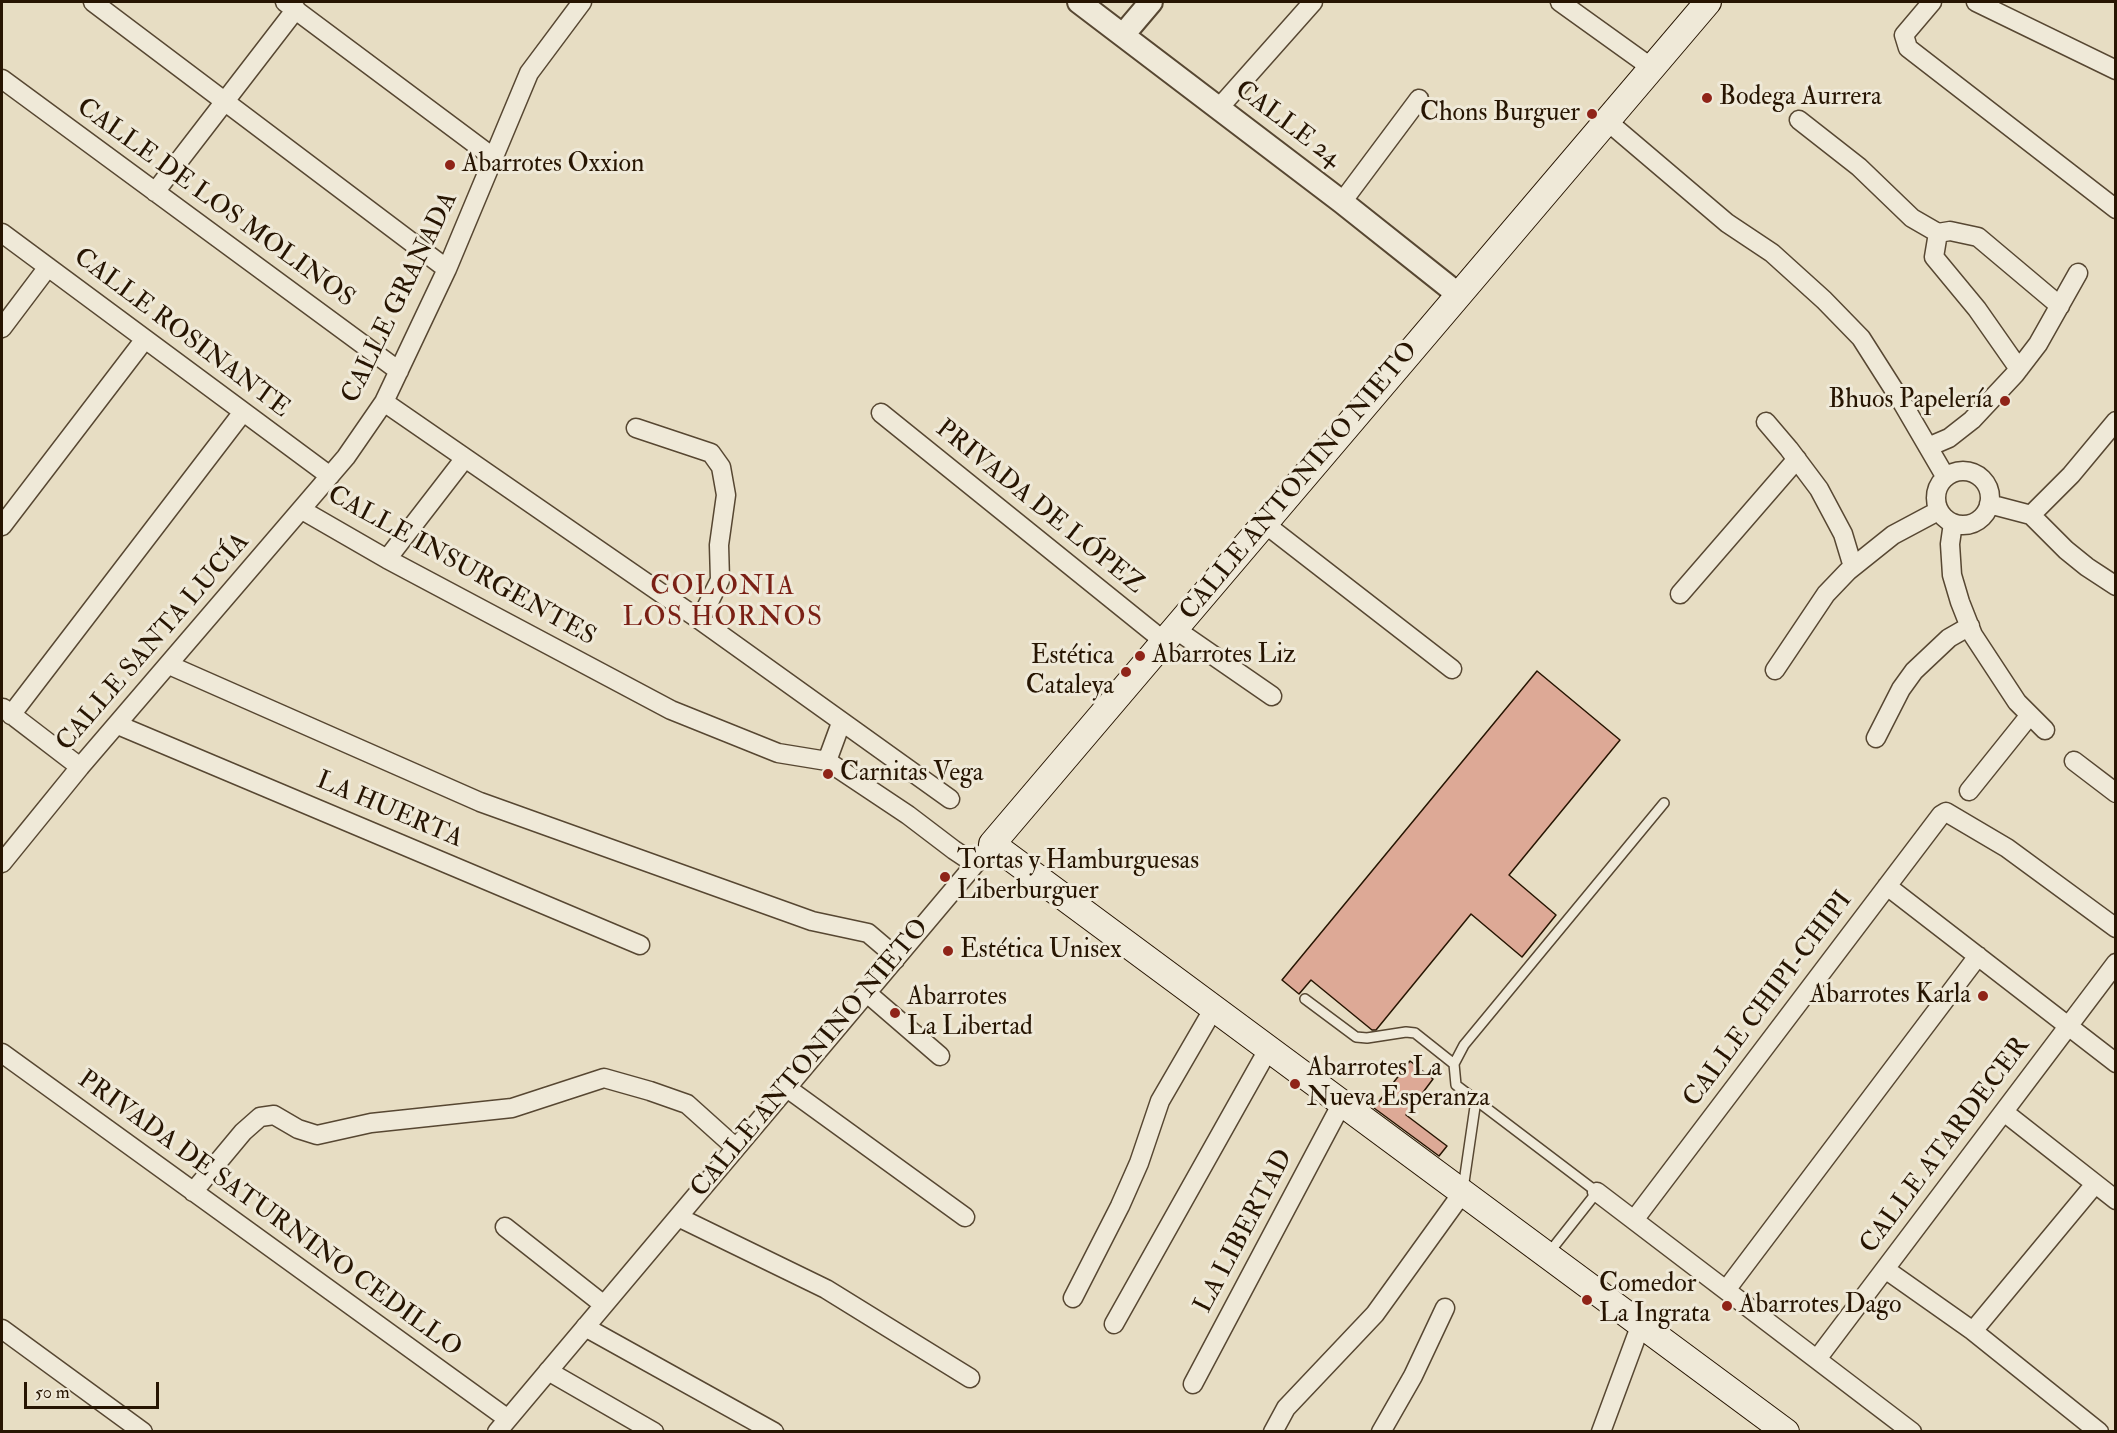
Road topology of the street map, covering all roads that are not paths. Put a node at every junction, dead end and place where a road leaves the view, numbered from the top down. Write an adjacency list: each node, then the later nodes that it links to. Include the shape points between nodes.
1 (93, 2): 16 (street)
2 (582, 2): 20 (street, CALLE GRANADA, via 529,73)
3 (1151, 2): 11 (street)
4 (1313, 2): 17 (street)
5 (1560, 2): 12 (street)
6 (1708, 2): 12 (main road, CALLE ANTONINO NIETO)
7 (1932, 2): 23 (street, via 1904,34 1908,48)
8 (1976, 2): 13 (street)
9 (290, 5): 16 (street); 20 (street)
10 (1091, 5): 11 (street, CALLE 24)
11 (1123, 35): 17 (street, CALLE 24)
12 (1652, 68): 19 (main road, CALLE ANTONINO NIETO)
13 (2115, 70)
14 (2, 79): 21 (street, CALLE DE LOS MOLINOS)
15 (1419, 99): 22 (street)
16 (225, 101): 21 (street); 27 (street)
17 (1218, 109): 22 (street, CALLE 24)
18 (1799, 120): 25 (street, via 1859,167 1912,218)
19 (1607, 121): 29 (main road, CALLE ANTONINO NIETO); 41 (street, via 1727,223 1772,253 1824,300 1861,338)
20 (494, 158): 27 (street, CALLE GRANADA)
21 (155, 192): 34 (street, CALLE DE LOS MOLINOS)
22 (1342, 202): 29 (street, CALLE 24)
23 (2115, 209)
24 (2, 233): 26 (street, CALLE ROSINANTE)
25 (1938, 233): 30 (street, via 1950,231 1978,237); 33 (street, via 1934,258)
26 (48, 267): 31 (street); 32 (street, CALLE ROSINANTE)
27 (447, 269): 34 (street, CALLE GRANADA)
28 (2078, 273): 30 (street)
29 (1459, 295): 52 (main road, CALLE ANTONINO NIETO)
30 (2060, 306): 33 (street)
31 (2, 328)
32 (145, 339): 36 (street, CALLE ROSINANTE); 53 (street)
33 (2019, 369): 41 (street, via 1972,420 1949,438)
34 (399, 371): 35 (street, CALLE GRANADA)
35 (384, 402): 42 (street, CALLE GRANADA); 43 (street)
36 (243, 412): 45 (street, CALLE ROSINANTE); 65 (street)
37 (881, 413): 60 (street, PRIVADA DE LÓPEZ)
38 (2115, 421): 50 (street)
39 (1766, 422): 44 (street)
40 (636, 428): 58 (street, via 711,453 721,467 726,495 719,545 720,580)
41 (1928, 447): 46 (street)
42 (346, 457): 45 (street, CALLE SANTA LUCÍA)
43 (465, 458): 54 (street); 58 (street)
44 (1797, 459): 55 (street, via 1838,524); 57 (street)
45 (330, 476): 48 (street, CALLE SANTA LUCÍA)
46 (1945, 476): 47 (street, via 1963,470 1981,477 1990,494); 49 (street, via 1935,493)
47 (1989, 504): 50 (street); 51 (street, via 1979,520 1962,525)
48 (302, 510): 54 (street, CALLE INSURGENTES); 61 (street, CALLE SANTA LUCÍA)
49 (1938, 511): 51 (street); 55 (street, via 1893,536)
50 (2031, 515): 56 (street, via 2066,550)
51 (1953, 523): 59 (street, via 1952,575)
52 (1265, 524): 60 (main road, CALLE ANTONINO NIETO); 62 (street)
53 (2, 526)
54 (387, 559): 71 (street, CALLE INSURGENTES, via 671,710 778,753)
55 (1854, 567): 63 (street, via 1826,594)
56 (2115, 585)
57 (1680, 594)
58 (700, 620): 67 (street)
59 (1970, 626): 66 (street, via 1993,667); 70 (street, via 1949,638 1914,671 1895,698)
60 (1170, 635): 64 (street, PRIVADA DE LÓPEZ); 78 (main road, CALLE ANTONINO NIETO)
61 (169, 665): 68 (street, CALLE SANTA LUCÍA); 85 (street, via 480,802 812,921 868,933)
62 (1452, 669)
63 (1775, 670)
64 (1272, 696)
65 (6, 711): 73 (street)
66 (2030, 715): 69 (street); 74 (street)
67 (841, 723): 71 (street); 76 (street)
68 (118, 725): 73 (street, CALLE SANTA LUCÍA); 83 (street, LA HUERTA)
69 (2045, 730)
70 (1876, 738)
71 (827, 761): 80 (street, CALLE INSURGENTES)
72 (2074, 761): 75 (street)
73 (80, 767): 79 (street, CALLE SANTA LUCÍA)
74 (1969, 790)
75 (2115, 793)
76 (950, 799)
77 (1664, 803): 95 (lane, via 1464,1045)
78 (992, 844): 80 (street, CALLE ANTONINO NIETO); 89 (main road)
79 (2, 862)
80 (975, 864): 85 (street, CALLE ANTONINO NIETO)
81 (1887, 886): 82 (street, CALLE CHIPI-CHIPI, via 1946,812 2007,848); 84 (street); 109 (street, CALLE CHIPI-CHIPI)
82 (2115, 928)
83 (640, 945)
84 (1978, 956): 90 (street); 113 (street)
85 (895, 960): 87 (street, CALLE ANTONINO NIETO)
86 (2115, 963): 90 (street, CALLE ATARDECER)
87 (867, 993): 93 (street); 96 (street, CALLE ANTONINO NIETO)
88 (1305, 999): 95 (lane, via 1356,1037 1415,1033)
89 (1214, 1008): 91 (main road); 114 (street, via 1160,1101 1139,1163)
90 (2068, 1026): 94 (street); 99 (street, CALLE ATARDECER)
91 (1269, 1048): 98 (main road); 117 (street)
92 (2, 1053): 104 (street, PRIVADA DE SATURNINO CEDILLO)
93 (940, 1056)
94 (2115, 1063)
95 (1454, 1064): 97 (lane, via 1456,1085)
96 (790, 1085): 100 (street); 101 (street, CALLE ANTONINO NIETO); 108 (street)
97 (1476, 1100): 103 (lane); 105 (lane)
98 (1342, 1103): 105 (main road); 125 (street, LA LIBERTAD)
99 (2004, 1112): 102 (street); 112 (street, CALLE ATARDECER)
100 (875, 1141)
101 (736, 1148): 104 (street, via 687,1104 604,1077 512,1108 371,1123 317,1135 274,1115 260,1117); 107 (street, CALLE ANTONINO NIETO)
102 (2095, 1185): 106 (street); 121 (street)
103 (1593, 1190): 109 (street); 111 (lane)
104 (193, 1192): 126 (street, PRIVADA DE SATURNINO CEDILLO)
105 (1463, 1192): 111 (main road); 131 (street, via 1375,1314 1286,1408)
106 (2115, 1200)
107 (678, 1216): 115 (street, CALLE ANTONINO NIETO); 124 (street, via 826,1289)
108 (966, 1217)
109 (1634, 1220): 113 (street)
110 (506, 1227): 115 (street)
111 (1548, 1255): 118 (main road)
112 (1885, 1269): 121 (street); 122 (street, CALLE ATARDECER)
113 (1726, 1290): 122 (street)
114 (1073, 1298)
115 (604, 1305): 119 (street, CALLE ANTONINO NIETO)
116 (1445, 1308): 132 (street, via 1413,1376)
117 (1114, 1324)
118 (1641, 1324): 133 (street); 134 (main road)
119 (585, 1327): 123 (street, CALLE ANTONINO NIETO); 130 (street)
120 (2, 1329): 128 (street)
121 (1973, 1331): 127 (street)
122 (1817, 1359): 135 (street)
123 (548, 1371): 126 (street, CALLE ANTONINO NIETO); 129 (street)
124 (970, 1378)
125 (1193, 1384)
126 (502, 1425)
127 (2087, 1428)
128 (143, 1431)
129 (654, 1431)
130 (774, 1431)
131 (1273, 1431)
132 (1380, 1431)
133 (1600, 1431)
134 (1786, 1431)
135 (1912, 1431)

